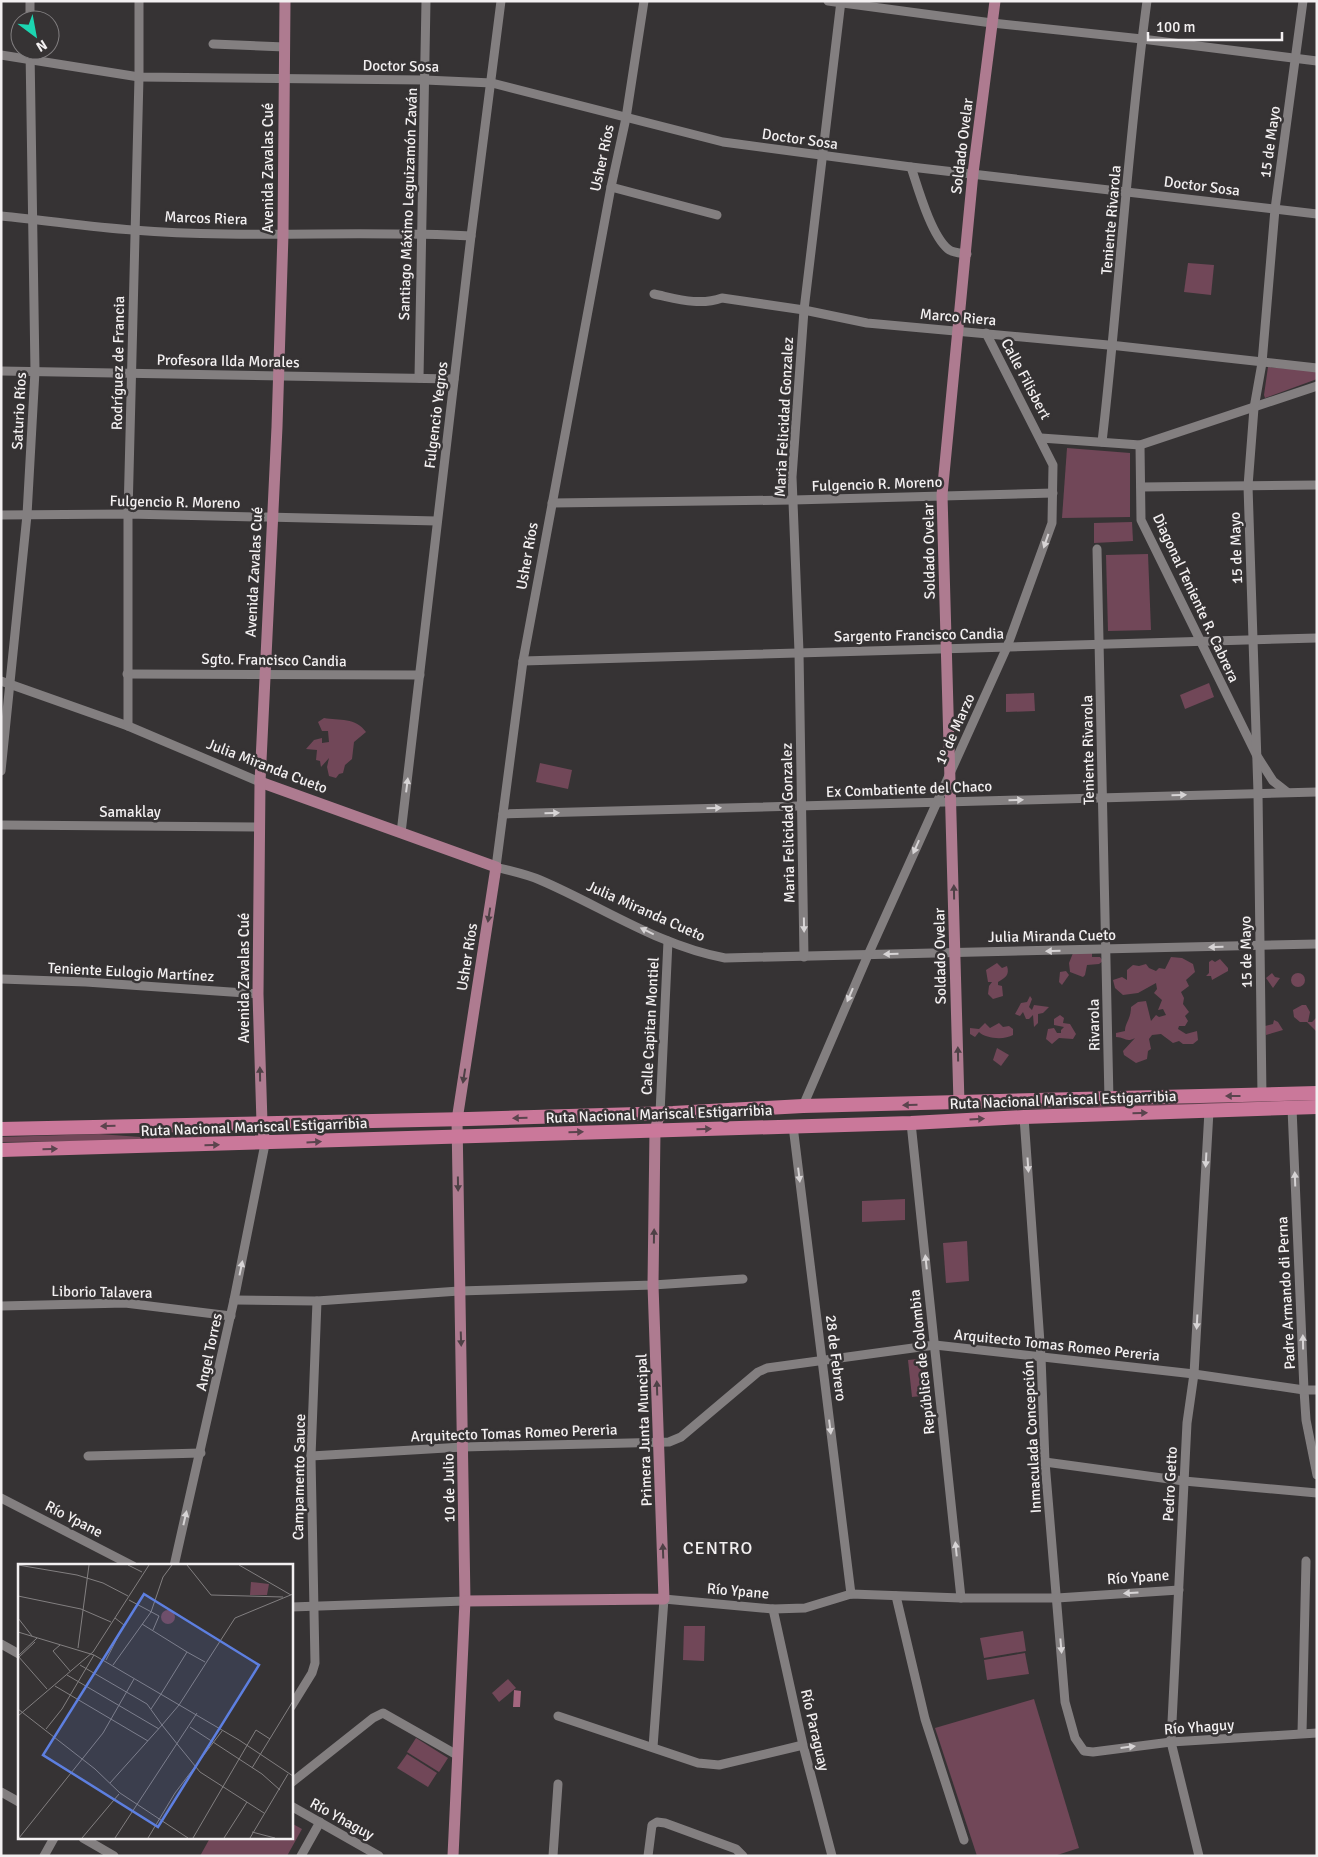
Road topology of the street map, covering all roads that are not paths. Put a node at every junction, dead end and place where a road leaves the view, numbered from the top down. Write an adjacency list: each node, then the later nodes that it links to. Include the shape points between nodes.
1 (139, 1): 19 (street, Rodríguez de Francia)
2 (285, 1): 14 (main road, Avenida Zavalas Cué)
3 (426, 1): 21 (street, Santiago Máximo Leguizamón Zaván)
4 (501, 1): 22 (street, Fulgencio Yegros)
5 (644, 1): 23 (street, Usher Ríos)
6 (828, 1): 10 (street)
7 (995, 1): 11 (main road, Soldado Ovelar)
8 (1147, 1): 12 (street, Teniente Rivarola)
9 (1303, 1): 15 (street, 15 de Mayo)
10 (841, 2): 11 (street); 24 (street, Maria Felicidad Gonzalez)
11 (992, 23): 12 (street); 26 (main road, Soldado Ovelar)
12 (1142, 39): 15 (street); 28 (street, Teniente Rivarola)
13 (213, 44): 14 (street)
14 (284, 48): 20 (main road, Avenida Zavalas Cué)
15 (1295, 59): 18 (street); 29 (street, 15 de Mayo)
16 (30, 60): 33 (street, Saturio Ríos)
17 (58, 60): 19 (street)
18 (1317, 61)
19 (139, 77): 20 (street, Doctor Sosa); 34 (street, Rodríguez de Francia)
20 (283, 79): 21 (street, Doctor Sosa); 35 (main road, Avenida Zavalas Cué)
21 (425, 80): 22 (street, Doctor Sosa); 36 (street, Santiago Máximo Leguizamón Zaván)
22 (492, 84): 23 (street, Doctor Sosa); 37 (street, Fulgencio Yegros)
23 (626, 118): 24 (street, Doctor Sosa, via 723,142); 27 (street, Usher Ríos)
24 (824, 156): 25 (street, Doctor Sosa); 40 (street, Maria Felicidad Gonzalez)
25 (911, 167): 26 (street, Doctor Sosa); 38 (street, via 937,233 948,249)
26 (973, 173): 28 (street, Doctor Sosa); 38 (main road, Soldado Ovelar)
27 (611, 187): 31 (street); 63 (street, Usher Ríos)
28 (1127, 191): 29 (street, Doctor Sosa); 43 (street, Teniente Rivarola)
29 (1275, 209): 30 (street, Doctor Sosa); 44 (street, 15 de Mayo)
30 (1317, 214)
31 (717, 215)
32 (1, 216): 33 (street, Marcos Riera)
33 (32, 219): 34 (street, Marcos Riera); 47 (street, Saturio Ríos)
34 (134, 230): 35 (street, Marcos Riera); 48 (street, Rodríguez de Francia)
35 (282, 234): 36 (street, Marcos Riera); 49 (main road, Avenida Zavalas Cué)
36 (422, 234): 37 (street, Marcos Riera); 50 (street, Santiago Máximo Leguizamón Zaván)
37 (471, 236): 51 (street, Fulgencio Yegros)
38 (967, 254): 41 (main road, Soldado Ovelar)
39 (654, 294): 40 (street, Marco Riera, via 698,303 722,298)
40 (804, 310): 41 (street, Marco Riera, via 867,323); 62 (street, Maria Felicidad Gonzalez)
41 (956, 330): 42 (street, Marco Riera); 61 (main road, Soldado Ovelar)
42 (986, 333): 43 (street, Marco Riera); 54 (street, Calle Filisbert)
43 (1114, 345): 44 (street, Marco Riera); 55 (street, Teniente Rivarola)
44 (1262, 363): 45 (street, Marco Riera); 53 (street, 15 de Mayo)
45 (1317, 368)
46 (1, 371): 47 (street, Profesora Ilda Morales)
47 (35, 371): 48 (street, Profesora Ilda Morales); 66 (street, Saturio Ríos)
48 (132, 373): 49 (street, Profesora Ilda Morales); 64 (street, Rodríguez de Francia)
49 (278, 375): 50 (street, Profesora Ilda Morales); 67 (main road, Avenida Zavalas Cué)
50 (419, 378): 51 (street, Profesora Ilda Morales)
51 (454, 379): 68 (street, Fulgencio Yegros)
52 (1317, 386): 53 (street)
53 (1254, 408): 56 (street); 58 (street, 15 de Mayo)
54 (1041, 438): 55 (street); 60 (street, 1º de Marzo, via 1053,464)
55 (1102, 442): 56 (street)
56 (1140, 445): 59 (street, Diagonal Teniente R. Cabrera)
57 (1317, 485): 58 (street)
58 (1248, 486): 59 (street); 71 (street, 15 de Mayo)
59 (1141, 488): 72 (street, Diagonal Teniente R. Cabrera, via 1141,520)
60 (1053, 493): 61 (street, Fulgencio R. Moreno); 75 (street, 1º de Marzo, one-way to 75, via 1052,523 1047,540)
61 (942, 495): 62 (street, Fulgencio R. Moreno); 74 (main road, Soldado Ovelar)
62 (793, 500): 63 (street, Fulgencio R. Moreno); 76 (street, Maria Felicidad Gonzalez)
63 (552, 503): 77 (street, Usher Ríos)
64 (128, 514): 66 (street, Fulgencio R. Moreno); 67 (street, Fulgencio R. Moreno); 78 (street, Rodríguez de Francia)
65 (1, 515): 66 (street, Fulgencio R. Moreno)
66 (27, 515): 82 (street, Saturio Ríos)
67 (271, 518): 68 (street, Fulgencio R. Moreno); 79 (main road, Avenida Zavalas Cué)
68 (438, 521): 80 (street, Fulgencio Yegros)
69 (1097, 549): 73 (street, Teniente Rivarola)
70 (1317, 638): 71 (street, Sargento Francisco Candia)
71 (1253, 640): 72 (street, Sargento Francisco Candia); 84 (street, 15 de Mayo)
72 (1199, 642): 73 (street, Sargento Francisco Candia); 84 (street, Diagonal Teniente R. Cabrera)
73 (1099, 645): 75 (street, Sargento Francisco Candia); 91 (street, Teniente Rivarola)
74 (946, 647): 75 (street, Sargento Francisco Candia); 76 (street, Sargento Francisco Candia); 86 (main road, Soldado Ovelar)
75 (1007, 647): 86 (street, 1º de Marzo)
76 (799, 652): 77 (street, Sargento Francisco Candia); 94 (street, Maria Felicidad Gonzalez)
77 (523, 661): 95 (street, Usher Ríos)
78 (127, 674): 79 (street, Sgto. Francisco Candia); 83 (street, Rodríguez de Francia)
79 (264, 674): 80 (street, Sgto. Francisco Candia); 87 (main road, Avenida Zavalas Cué)
80 (420, 675): 98 (street, Fulgencio Yegros, one-way to 80)
81 (1, 681): 82 (street, Julia Miranda Cueto)
82 (11, 683): 83 (street, Julia Miranda Cueto); 85 (street, Saturio Ríos)
83 (128, 726): 87 (street, Julia Miranda Cueto)
84 (1257, 756): 88 (street, Diagonal Teniente R. Cabrera, via 1273,781); 90 (street, 15 de Mayo)
85 (1, 771)
86 (950, 773): 92 (street, 1º de Marzo); 93 (main road, Soldado Ovelar)
87 (260, 782): 97 (main road, Avenida Zavalas Cué); 98 (main road, Julia Miranda Cueto)
88 (1288, 792): 89 (street, Ex Combatiente del Chaco); 90 (street, Ex Combatiente del Chaco)
89 (1317, 792)
90 (1258, 793): 91 (street, Ex Combatiente del Chaco, one-way to 90); 102 (street, 15 de Mayo)
91 (1103, 798): 93 (street, Ex Combatiente del Chaco, one-way to 91); 103 (street, Teniente Rivarola)
92 (936, 802): 93 (street, Ex Combatiente del Chaco); 94 (street, Ex Combatiente del Chaco); 105 (street, 1º de Marzo, one-way to 105)
93 (951, 802): 104 (main road, Soldado Ovelar, one-way to 93)
94 (802, 806): 95 (street, Ex Combatiente del Chaco, one-way to 94); 106 (street, Maria Felicidad Gonzalez, one-way to 106)
95 (503, 814): 99 (street, Usher Ríos)
96 (1, 825): 97 (street, Samaklay)
97 (259, 827): 108 (main road, Avenida Zavalas Cué)
98 (401, 833): 99 (main road, Julia Miranda Cueto)
99 (496, 867): 100 (street, Julia Miranda Cueto, one-way to 99, via 538,879); 120 (main road, Usher Ríos, one-way to 120)
100 (668, 941): 106 (street, Julia Miranda Cueto, via 725,958); 118 (street, Calle Capitan Montiel)
101 (1317, 944): 102 (street, Julia Miranda Cueto)
102 (1260, 946): 103 (street, Julia Miranda Cueto, one-way to 103); 110 (street, 15 de Mayo)
103 (1107, 949): 104 (street, Julia Miranda Cueto, one-way to 104); 111 (street, Rivarola)
104 (955, 953): 105 (street, Julia Miranda Cueto, one-way to 105); 112 (main road, Soldado Ovelar, one-way to 104)
105 (868, 955): 106 (street, Julia Miranda Cueto); 114 (street, 1º de Marzo, one-way to 114)
106 (804, 957)
107 (1, 979): 108 (street, Teniente Eulogio Martínez)
108 (258, 994): 122 (main road, Avenida Zavalas Cué, one-way to 108)
109 (1317, 1093): 110 (highway, Ruta Nacional Mariscal Estigarribia)
110 (1262, 1096): 111 (highway, Ruta Nacional Mariscal Estigarribia, one-way to 111)
111 (1109, 1100): 112 (highway, Ruta Nacional Mariscal Estigarribia)
112 (959, 1103): 113 (highway, Ruta Nacional Mariscal Estigarribia)
113 (934, 1104): 114 (highway, Ruta Nacional Mariscal Estigarribia, one-way to 114); 121 (highway)
114 (803, 1106): 118 (highway, Ruta Nacional Mariscal Estigarribia)
115 (1317, 1107): 116 (highway, Ruta Nacional Mariscal Estigarribia)
116 (1292, 1108): 117 (highway, Ruta Nacional Mariscal Estigarribia); 141 (street, Padre Armando di Perna, one-way to 116)
117 (1209, 1111): 119 (highway, Ruta Nacional Mariscal Estigarribia, one-way to 117); 140 (street, Pedro Getto, one-way to 140)
118 (660, 1113): 120 (highway, Ruta Nacional Mariscal Estigarribia, one-way to 120); 126 (main road, Primera Junta Muncipal)
119 (1024, 1116): 121 (highway, Ruta Nacional Mariscal Estigarribia, one-way to 119); 138 (street, Inmaculada Concepción, one-way to 138)
120 (457, 1120): 122 (highway, Ruta Nacional Mariscal Estigarribia); 127 (main road, 10 de Julio)
121 (936, 1122): 123 (highway, Ruta Nacional Mariscal Estigarribia)
122 (262, 1123): 125 (highway, Ruta Nacional Mariscal Estigarribia, one-way to 125); 128 (main road, Avenida Zavalas Cué)
123 (911, 1123): 124 (highway, Ruta Nacional Mariscal Estigarribia); 137 (street, República de Colombia, one-way to 123)
124 (793, 1126): 126 (highway, Ruta Nacional Mariscal Estigarribia, one-way to 124); 139 (street, 28 de Febrero, one-way to 139)
125 (1, 1129)
126 (655, 1130): 127 (highway, Ruta Nacional Mariscal Estigarribia, one-way to 126); 131 (main road, Primera Junta Muncipal, one-way to 126)
127 (457, 1136): 128 (highway, Ruta Nacional Mariscal Estigarribia, one-way to 127); 132 (main road, 10 de Julio, one-way to 132)
128 (266, 1144): 129 (highway, Ruta Nacional Mariscal Estigarribia, one-way to 128); 133 (street, Angel Torres, one-way to 128)
129 (1, 1150)
130 (743, 1279): 131 (street)
131 (653, 1285): 132 (street); 143 (main road, Primera Junta Muncipal, one-way to 131)
132 (459, 1291): 134 (street); 144 (main road, 10 de Julio, one-way to 144)
133 (234, 1300): 134 (street); 136 (street, Angel Torres)
134 (318, 1301): 147 (street, Campamento Sauce)
135 (1, 1306): 136 (street, Liborio Talavera, via 125,1303)
136 (231, 1316): 145 (street, Angel Torres)
137 (934, 1346): 138 (street, Arquitecto Tomas Romeo Pereria); 139 (street, Arquitecto Tomas Romeo Pereria); 159 (street, República de Colombia, one-way to 137)
138 (1041, 1357): 140 (street, Arquitecto Tomas Romeo Pereria); 148 (street, Inmaculada Concepción)
139 (822, 1361): 143 (street, Arquitecto Tomas Romeo Pereria, via 758,1372 681,1437); 157 (street, 28 de Febrero, one-way to 157)
140 (1194, 1374): 141 (street, Arquitecto Tomas Romeo Pereria); 150 (street, Pedro Getto)
141 (1304, 1390): 142 (street, Arquitecto Tomas Romeo Pereria); 149 (street, Padre Armando di Perna, via 1306,1420)
142 (1317, 1390)
143 (659, 1444): 144 (street, Arquitecto Tomas Romeo Pereria); 161 (main road, Primera Junta Muncipal, one-way to 143)
144 (463, 1447): 147 (street, Arquitecto Tomas Romeo Pereria); 162 (main road, 10 de Julio)
145 (201, 1453): 146 (street); 155 (street, Angel Torres, one-way to 145)
146 (88, 1456)
147 (311, 1456): 164 (street, Campamento Sauce)
148 (1045, 1462): 150 (street); 160 (street, Inmaculada Concepción)
149 (1317, 1474)
150 (1184, 1481): 151 (street); 156 (street, Pedro Getto)
151 (1317, 1493)
152 (1, 1498): 154 (street, Río Ypane)
153 (1306, 1561): 171 (street)
154 (129, 1564)
155 (174, 1564)
156 (1179, 1590): 160 (street, Río Ypane, one-way to 160); 172 (street, Pedro Getto)
157 (851, 1594): 158 (street, Río Ypane); 165 (street, Río Ypane, via 805,1608)
158 (896, 1596): 159 (street, Río Ypane); 185 (street, via 925,1719)
159 (961, 1598): 160 (street, Río Ypane)
160 (1057, 1598): 175 (street, Inmaculada Concepción, one-way to 175, via 1066,1702 1075,1738)
161 (664, 1599): 162 (main road, Río Ypane); 165 (street, Río Ypane); 174 (street, Primera Junta Muncipal)
162 (465, 1600): 164 (street, Río Ypane); 176 (main road, 10 de Julio)
163 (292, 1607): 164 (street, Río Ypane)
164 (312, 1608): 168 (street, Campamento Sauce, via 315,1663)
165 (773, 1609): 173 (street, Río Paraguay)
166 (1, 1644): 167 (street)
167 (18, 1653)
168 (292, 1705)
169 (558, 1716): 174 (street)
170 (1317, 1732): 171 (street, Río Yhaguy)
171 (1302, 1733): 172 (street, Río Yhaguy)
172 (1171, 1742): 175 (street, Río Yhaguy, one-way to 172); 195 (street, Pedro Getto)
173 (803, 1745): 174 (street, via 719,1765 698,1764); 194 (street, Río Paraguay)
174 (653, 1747)
175 (1084, 1751)
176 (458, 1755): 177 (street, via 383,1712); 190 (main road, 10 de Julio)
177 (292, 1782)
178 (558, 1784): 191 (street)
179 (1, 1792): 180 (street)
180 (18, 1801)
181 (292, 1807): 182 (street, Río Yhaguy)
182 (320, 1822): 188 (street); 189 (street, Río Yhaguy)
183 (53, 1840): 186 (street)
184 (86, 1840): 187 (street)
185 (964, 1840)
186 (44, 1856)
187 (114, 1856)
188 (301, 1856)
189 (379, 1856)
190 (453, 1856)
191 (553, 1856)
192 (648, 1856): 193 (street, via 652,1825 657,1822 736,1849)
193 (743, 1856)
194 (832, 1856)
195 (1199, 1856)

